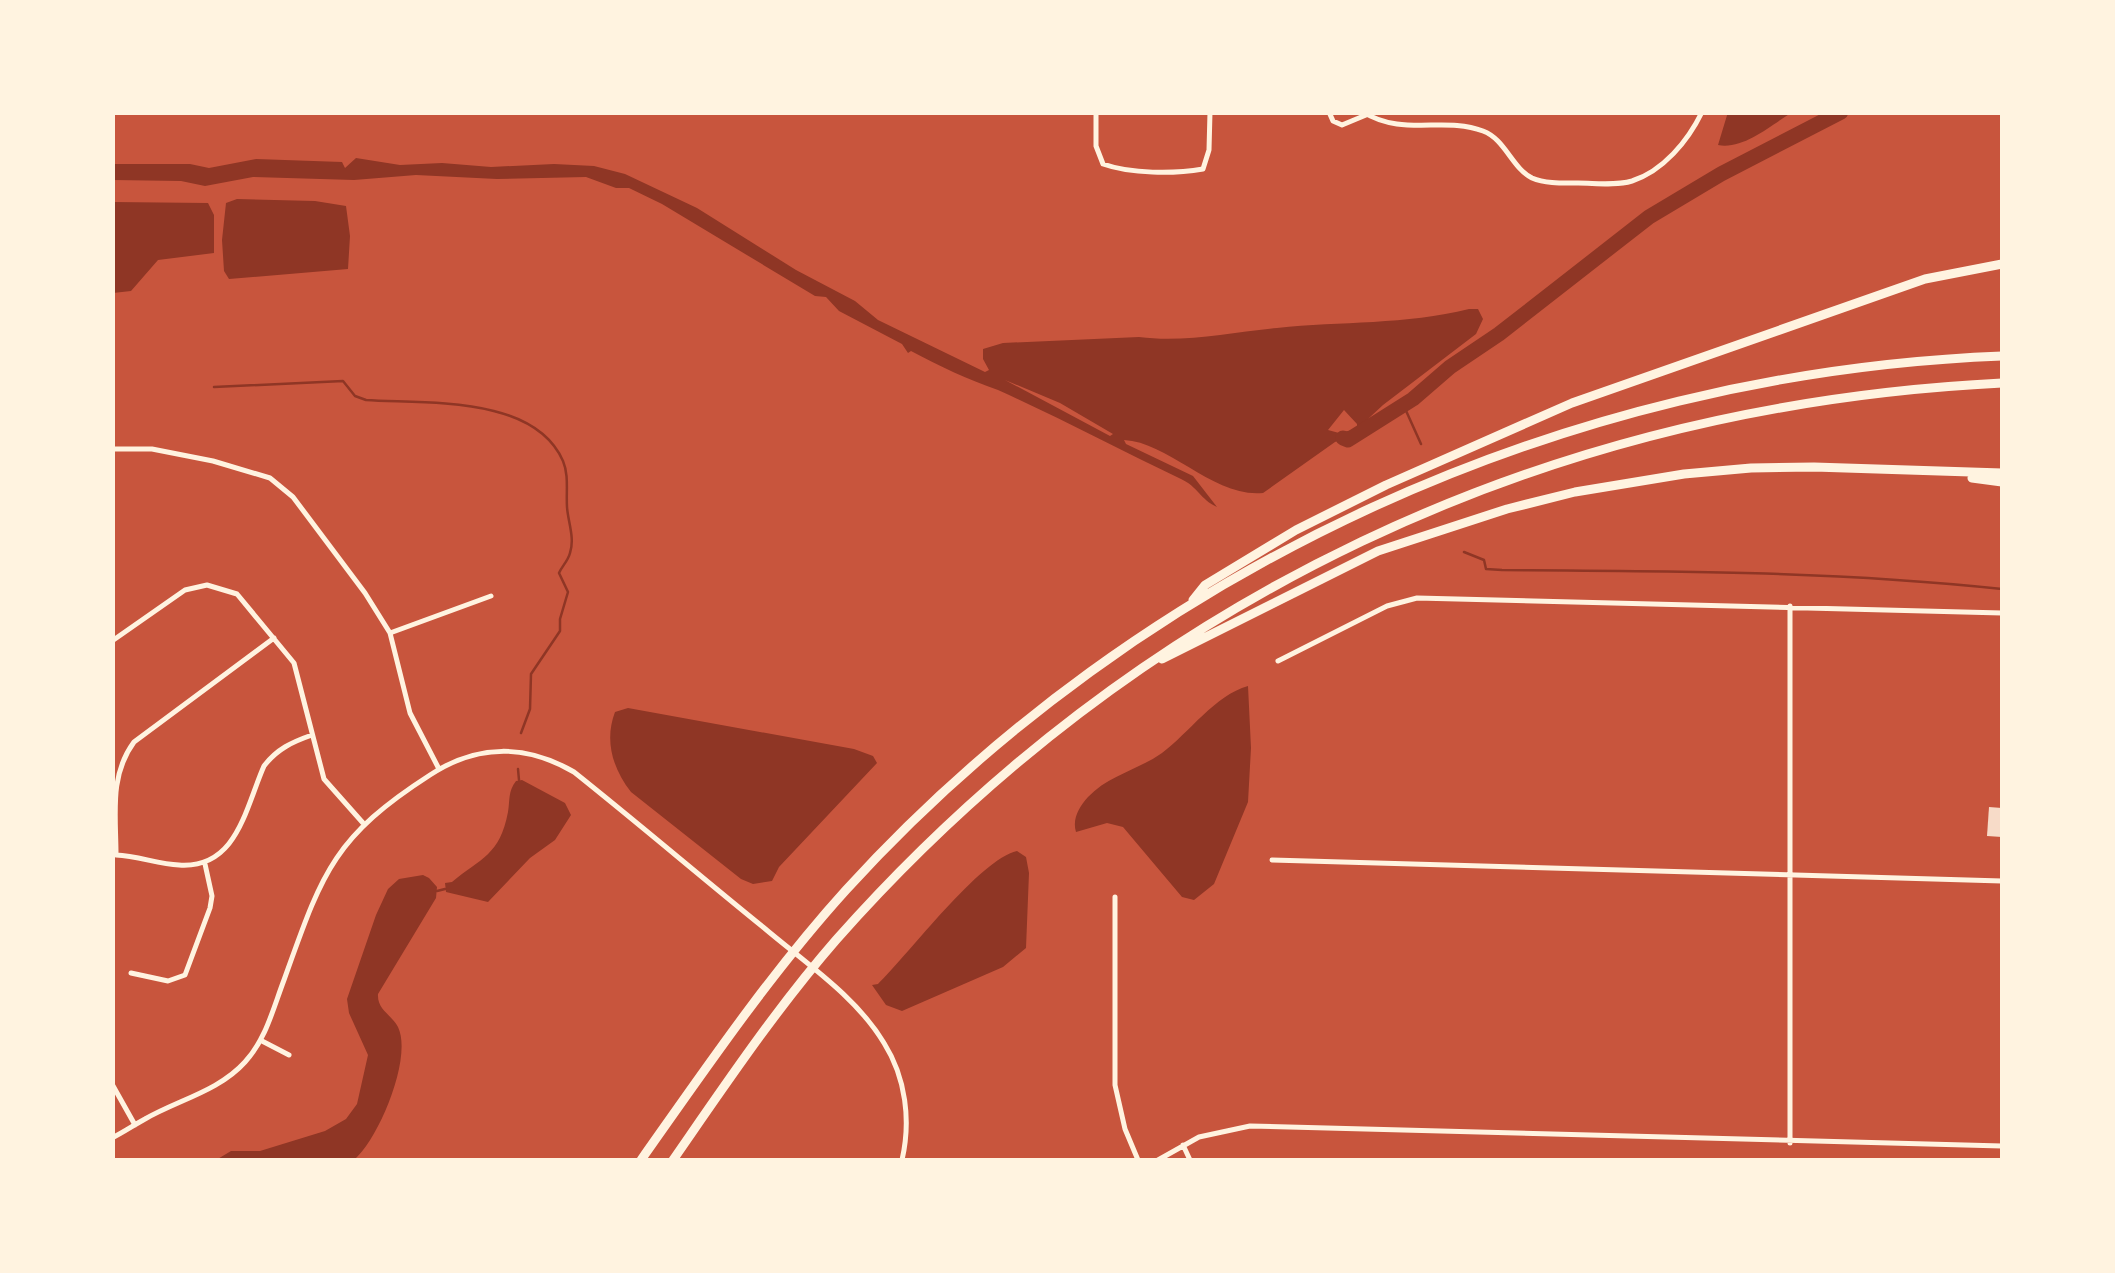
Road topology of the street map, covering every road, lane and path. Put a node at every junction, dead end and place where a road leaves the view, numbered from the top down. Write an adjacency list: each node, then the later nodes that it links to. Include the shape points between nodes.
1 (1096, 112): 2 (street, via 1103,164 1120,170 1203,169)
2 (1210, 112)
3 (1328, 112): 5 (street, via 1342,125)
4 (1702, 112): 5 (street, via 1661,164 1634,180 1598,184 1529,177 1482,130 1398,126)
5 (1364, 114)
6 (2002, 264): 14 (highway, via 1925,278 1572,403 1296,530 1205,585)
7 (2002, 356): 14 (highway, via 1827,371 1578,428 1387,500)
8 (2002, 382): 21 (highway, via 1858,394 1726,417 1537,469 1350,546)
9 (112, 449): 17 (street, via 178,453 280,485)
10 (2002, 473): 11 (highway)
11 (1950, 474): 12 (highway); 21 (highway, via 1751,468 1575,492 1378,551)
12 (2002, 482)
13 (491, 596): 17 (street)
14 (1188, 606): 40 (highway, via 1073,685 892,842 815,925)
15 (1790, 606): 16 (street); 20 (street, via 1417,598); 28 (street)
16 (2002, 613)
17 (390, 633): 23 (street, via 410,714)
18 (274, 638): 19 (street, via 237,594 208,586 177,593); 22 (street, via 298,674); 25 (street, via 124,755 116,778)
19 (112, 640)
20 (1278, 661)
21 (1146, 666): 41 (highway, via 1077,714 912,860 790,996)
22 (312, 735): 24 (street, via 324,779); 27 (street, via 272,756 235,839)
23 (439, 769): 24 (street); 42 (street, via 487,751 528,752 560,764 823,978 868,1020 894,1062 906,1108)
24 (363, 824): 32 (street, via 317,890)
25 (114, 855): 27 (street)
26 (1272, 860): 28 (street)
27 (205, 864): 31 (street, via 212,896 189,969 168,981)
28 (1790, 875): 29 (street); 37 (street)
29 (2002, 881)
30 (1115, 897): 43 (street, via 1115,1085)
31 (131, 973)
32 (262, 1041): 33 (street); 35 (street, via 219,1083)
33 (289, 1056)
34 (112, 1084): 35 (street)
35 (135, 1126): 36 (street)
36 (112, 1138)
37 (1790, 1142): 38 (street, via 1250,1126); 39 (street)
38 (1183, 1145): 44 (street); 45 (street)
39 (2002, 1146)
40 (641, 1160)
41 (673, 1160)
42 (902, 1160)
43 (1138, 1160)
44 (1158, 1160)
45 (1190, 1160)

